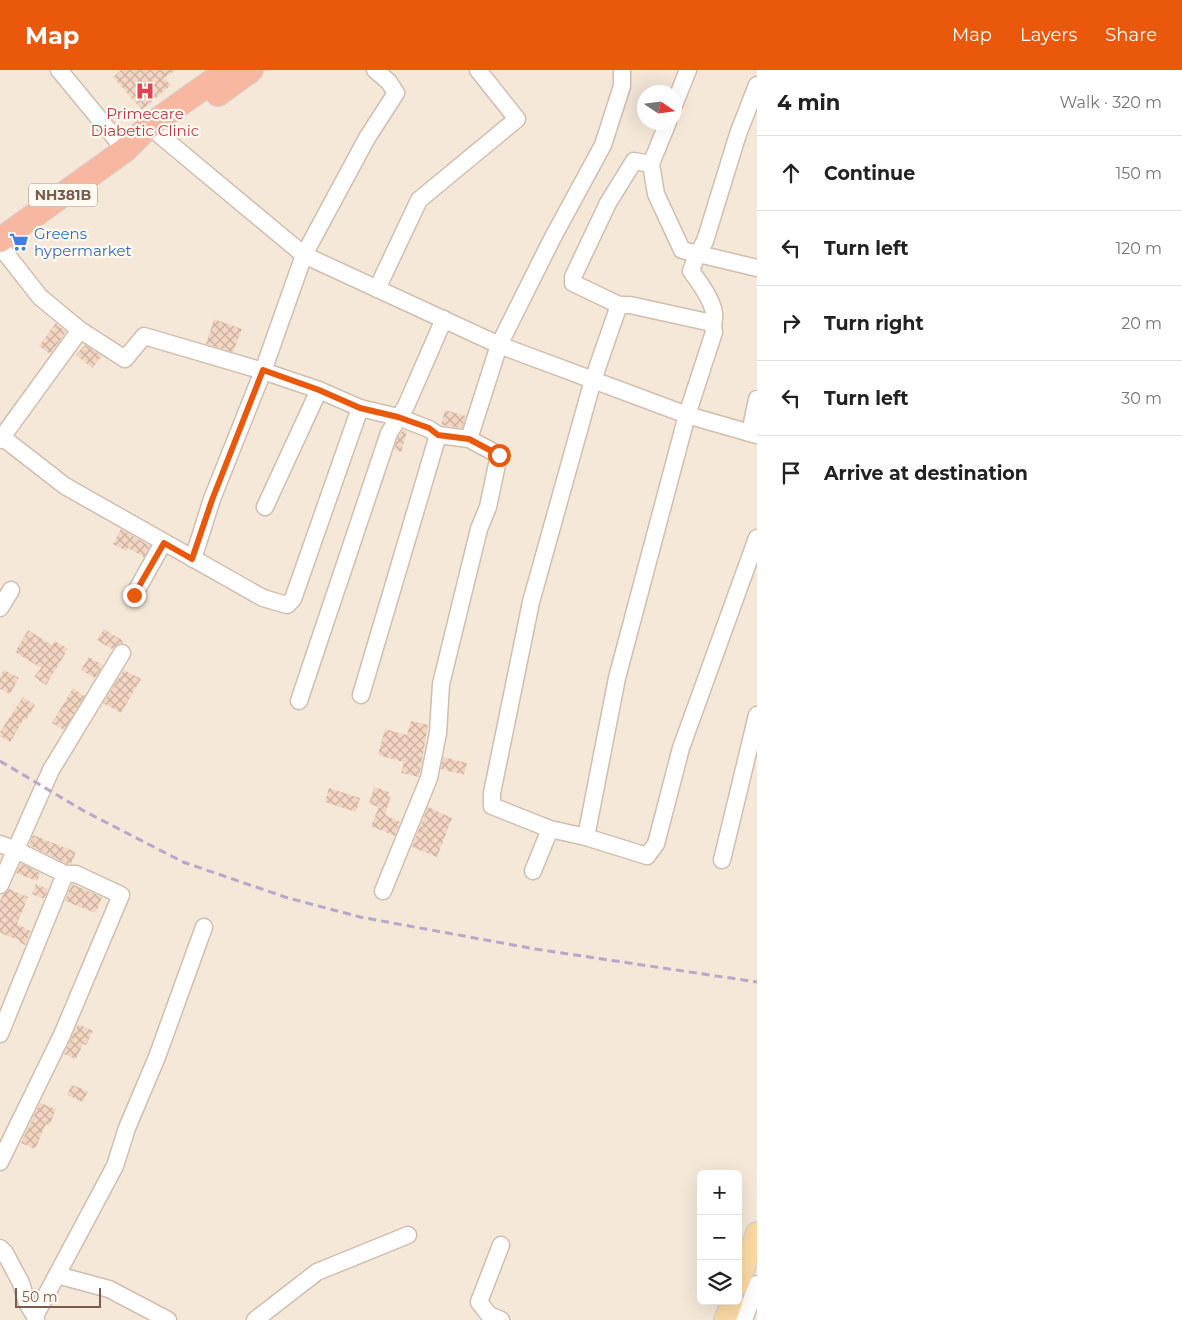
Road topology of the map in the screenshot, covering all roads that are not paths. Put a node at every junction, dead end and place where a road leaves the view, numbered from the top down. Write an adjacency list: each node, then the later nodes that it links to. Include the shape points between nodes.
1 (59, 70): 12 (street)
2 (228, 70): 11 (highway, NH381B)
3 (251, 70): 11 (highway, NH381B)
4 (375, 70): 16 (street, via 389,82 396,94 367,138)
5 (478, 70): 19 (street, via 517,119 419,200)
6 (622, 70): 24 (street, via 622,86 603,145)
7 (688, 70): 8 (street)
8 (682, 85)
9 (757, 85): 17 (street, via 738,134 705,241)
10 (665, 130): 13 (street)
11 (155, 131): 12 (highway, NH381B); 16 (street)
12 (125, 150): 14 (highway, NH381B)
13 (651, 164): 17 (street, via 656,194 682,250); 20 (street, via 634,161 608,202 573,277 574,283)
14 (0, 240)
15 (0, 246): 23 (street, via 40,297)
16 (304, 255): 19 (street); 25 (street)
17 (697, 255): 18 (street); 22 (street, via 691,271 714,314)
18 (757, 268)
19 (377, 288): 21 (street)
20 (619, 305): 22 (street, via 630,304); 26 (street)
21 (444, 319): 24 (street); 31 (street, via 406,406)
22 (712, 323): 30 (street, via 714,332)
23 (80, 330): 25 (street, via 125,359 144,336); 34 (street)
24 (499, 345): 26 (street); 35 (street)
25 (263, 370): 27 (street); 39 (street)
26 (593, 380): 30 (street); 47 (street, via 530,602 492,793 492,806)
27 (319, 390): 29 (street); 36 (street)
28 (757, 399): 32 (street)
29 (360, 408): 31 (street); 39 (street, via 293,599 286,605 263,598)
30 (687, 415): 32 (street); 48 (street, via 617,678)
31 (398, 417): 33 (street, via 429,428); 45 (street, via 389,433)
32 (754, 434)
33 (438, 435): 35 (street); 44 (street)
34 (1, 439): 38 (street, via 65,486)
35 (469, 439): 55 (street, via 499,455 441,684 438,733 430,778)
36 (265, 507)
37 (757, 538): 48 (street, via 680,748 656,844 647,856)
38 (164, 543): 39 (street); 41 (street)
39 (192, 559)
40 (11, 590): 42 (street)
41 (134, 595)
42 (0, 608)
43 (122, 653): 50 (street, via 51,770)
44 (361, 695)
45 (299, 701)
46 (757, 715): 51 (street)
47 (550, 828): 48 (street); 52 (street)
48 (586, 837)
49 (0, 844): 50 (street)
50 (16, 850): 53 (street); 54 (street)
51 (722, 860)
52 (533, 871)
53 (65, 874): 57 (street); 58 (street, via 76,874 121,895 62,1035)
54 (0, 885)
55 (383, 891)
56 (204, 927): 64 (street, via 115,1166)
57 (0, 1034)
58 (0, 1162)
59 (757, 1233): 63 (main road)
60 (408, 1234): 69 (street, via 317,1272)
61 (501, 1245): 70 (street, via 479,1302 489,1315)
62 (0, 1248): 67 (street, via 21,1283)
63 (742, 1273)
64 (57, 1275): 67 (street); 68 (street, via 109,1289)
65 (757, 1284): 66 (street)
66 (732, 1313)
67 (36, 1318)
68 (168, 1320)
69 (255, 1320)
70 (501, 1320)

